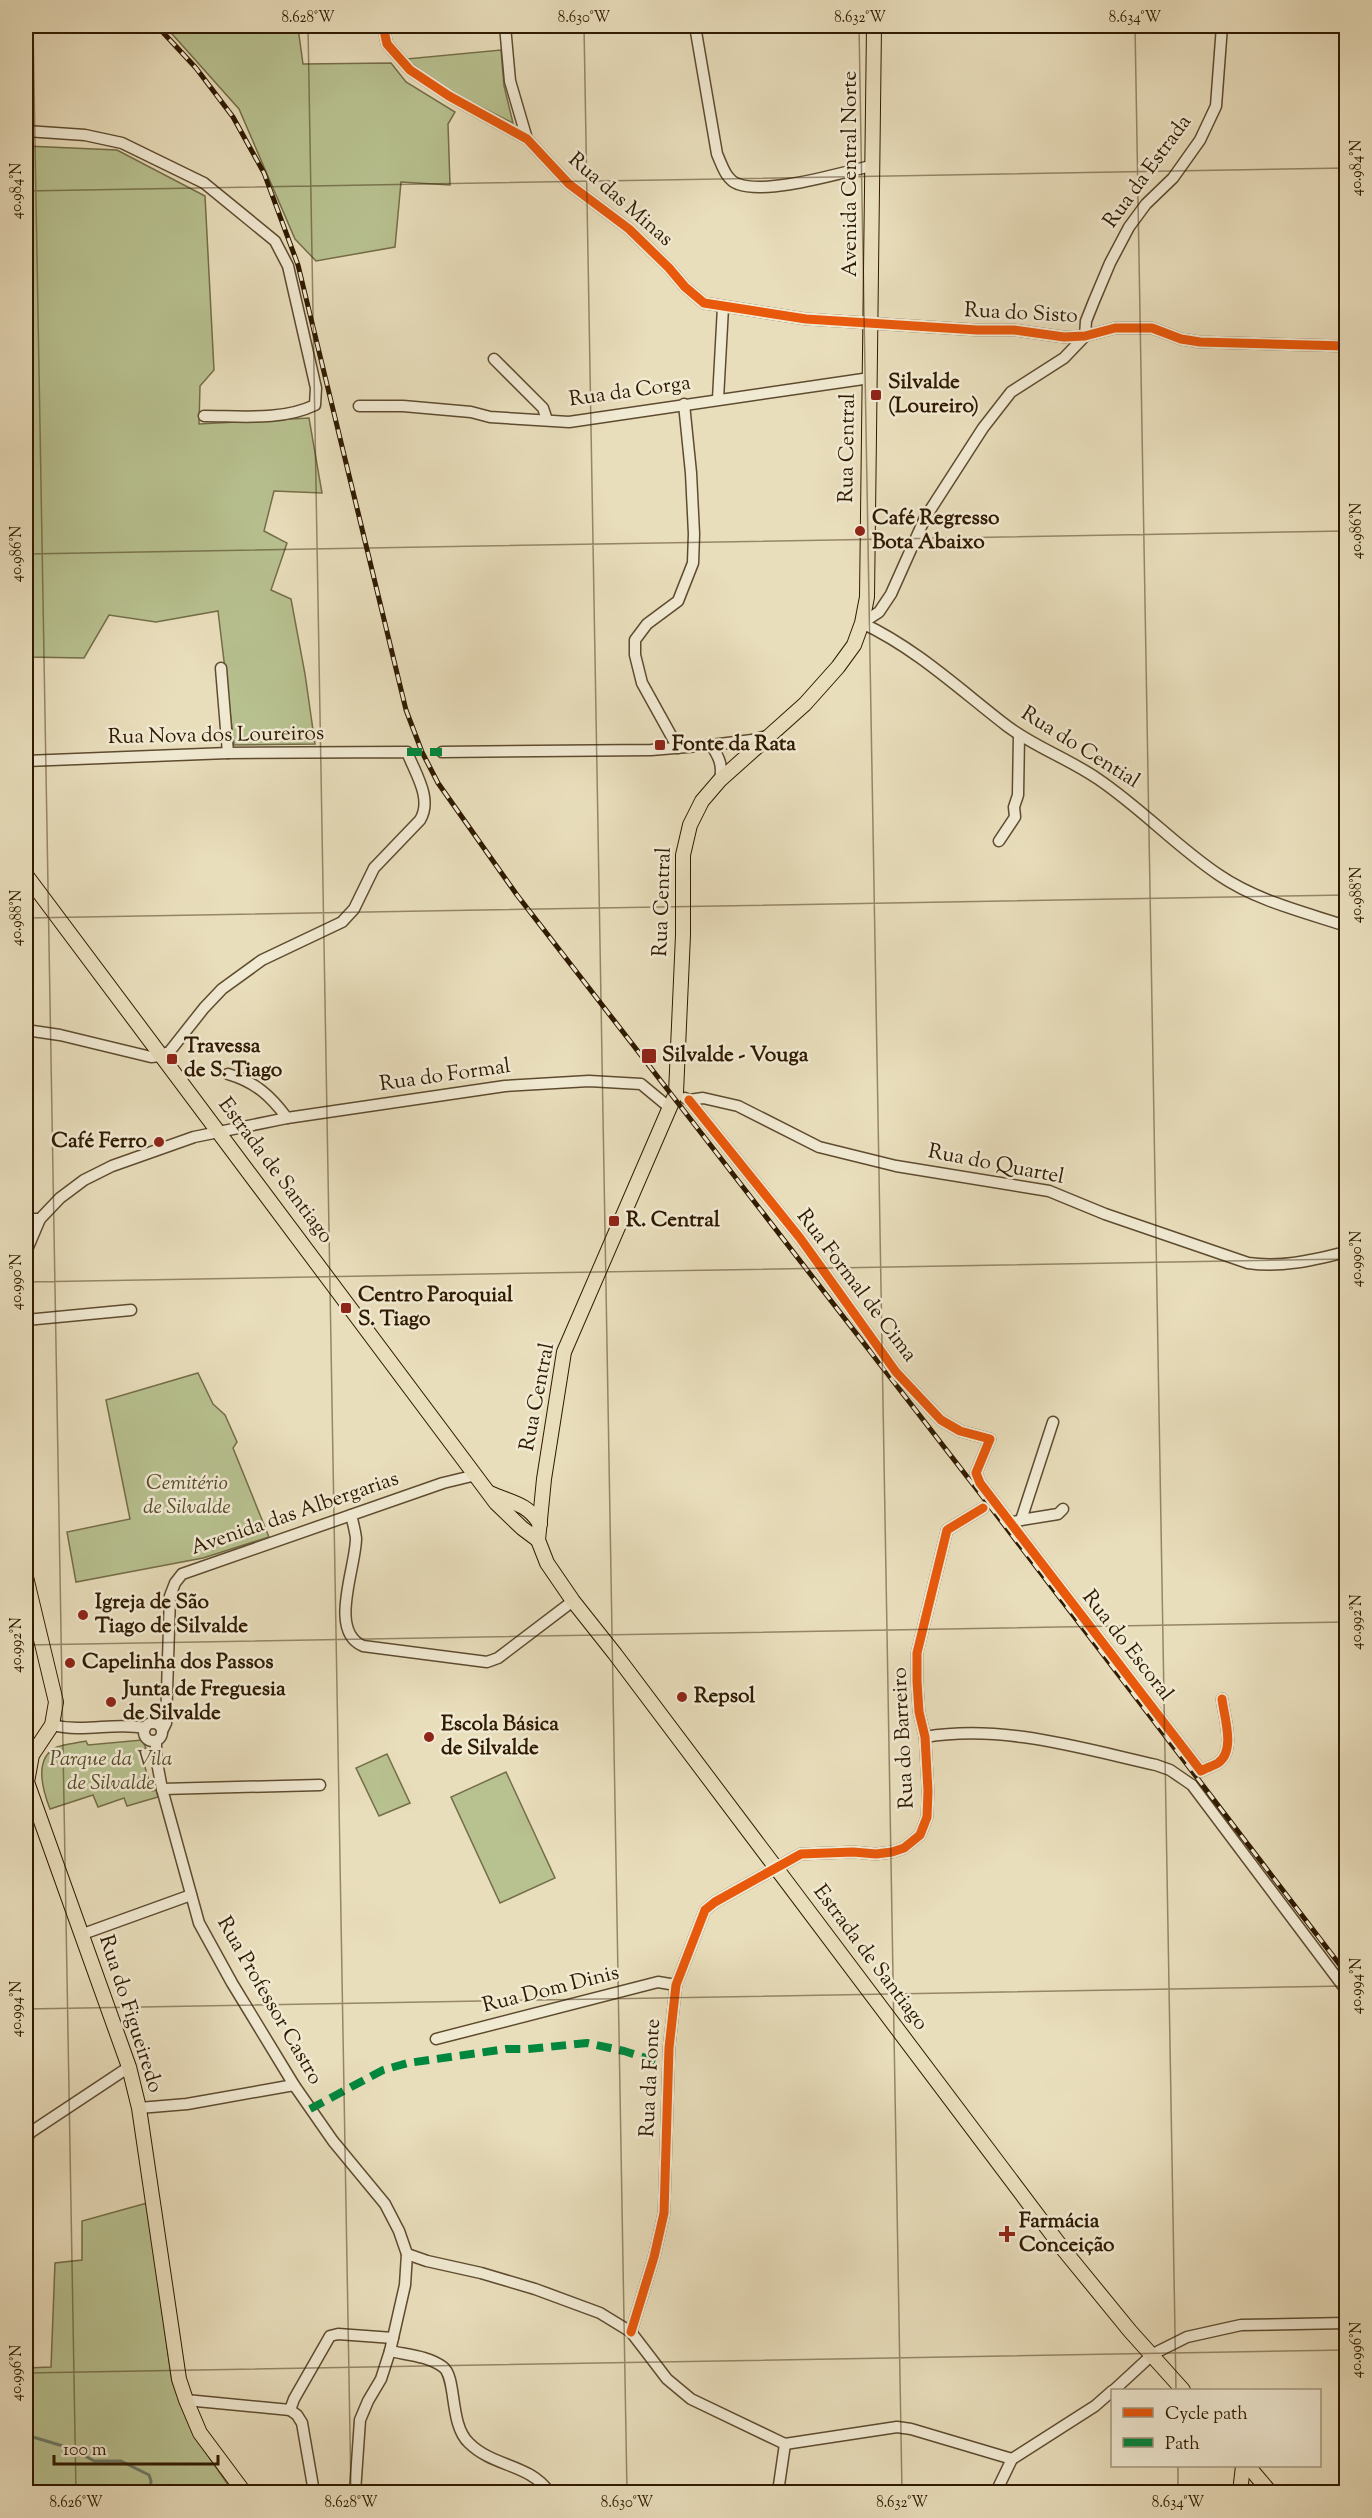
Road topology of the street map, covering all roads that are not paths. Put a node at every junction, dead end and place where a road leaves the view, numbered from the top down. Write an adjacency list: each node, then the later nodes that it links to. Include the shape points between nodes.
1 (383, 26): 7 (street, Rua das Minas, via 387,44 410,70)
2 (505, 26): 7 (street, Rua das Minas, via 510,81)
3 (695, 26): 8 (street, via 717,154 724,173 737,184 780,185)
4 (874, 26): 8 (main road, Avenida Central Norte)
5 (1222, 26): 11 (street, Rua da Estrada, via 1216,106 1187,159 1129,227 1094,301)
6 (26, 131): 18 (street, via 85,135 122,143 204,183 275,241 288,266 316,388 315,405 300,412 273,415)
7 (527, 139): 9 (street, Rua das Minas, via 569,184 629,229 704,303)
8 (872, 166): 10 (main road, Avenida Central Norte)
9 (723, 307): 10 (street, Rua das Minas, via 806,319); 15 (street)
10 (871, 323): 11 (street, Rua do Sisto); 14 (main road, Rua Central)
11 (1085, 336): 12 (street, Rua do Sisto, via 1115,327 1135,327 1200,342); 20 (street, via 1064,357 1011,392 983,428 925,519 891,594 879,612)
12 (1347, 346)
13 (494, 359): 19 (street, via 543,408)
14 (870, 378): 15 (street, Rua da Corga); 20 (main road, Rua Central, via 867,597)
15 (718, 399): 16 (street, Rua da Corga)
16 (684, 404): 19 (street, Rua da Corga, via 569,422); 25 (street, via 692,483 693,563 678,601 647,624 635,640 642,683)
17 (359, 406): 19 (street, Rua da Corga, via 403,406)
18 (204, 416)
19 (547, 420)
20 (862, 623): 22 (street, Rua do Cential, via 918,654); 23 (main road, Rua Central, via 854,645 838,667 805,704)
21 (221, 668): 27 (street)
22 (1019, 735): 30 (street, via 1015,817); 32 (street, Rua do Cential, via 1095,776 1236,885)
23 (767, 736): 24 (street); 29 (main road, Rua Central)
24 (711, 745): 25 (street); 29 (street, via 720,759)
25 (678, 748): 26 (street)
26 (442, 752)
27 (228, 753): 28 (street, Rua Nova dos Loureiros); 34 (street, Rua Nova dos Loureiros, via 407,752 424,794 424,813 374,868 354,909 342,922 262,960 222,989 170,1051)
28 (26, 761)
29 (720, 780): 36 (main road, Rua Central, via 702,801 690,825 683,855)
30 (999, 841)
31 (26, 875): 34 (main road, Estrada de Santiago)
32 (1347, 926)
33 (26, 1030): 34 (street)
34 (161, 1056): 39 (main road, Estrada de Santiago)
35 (228, 1074): 38 (street, via 243,1078 272,1097)
36 (683, 1097): 37 (main road, Rua Central); 43 (street, Rua do Quartel, via 738,1106 819,1147 896,1166 1049,1191 1248,1263 1271,1267); 47 (street, Rua Formal de Cima, via 800,1238 896,1372 941,1420 960,1431 990,1439)
37 (670, 1108): 38 (street, Rua do Formal, via 641,1084 589,1081 506,1086); 52 (main road, Rua Central, via 564,1352)
38 (287, 1118): 39 (street, Rua do Formal)
39 (219, 1131): 41 (street, Rua do Formal, via 112,1166 84,1180); 48 (main road, Estrada de Santiago)
40 (26, 1219): 41 (street)
41 (40, 1219): 42 (street)
42 (26, 1252)
43 (1347, 1252)
44 (131, 1310): 45 (street)
45 (26, 1320)
46 (1053, 1422): 55 (street)
47 (976, 1473): 56 (street, Rua do Escoral)
48 (476, 1475): 49 (main road, Estrada de Santiago); 53 (street, Avenida das Albergarias)
49 (490, 1493): 52 (main road); 54 (main road, Estrada de Santiago)
50 (984, 1508): 65 (street, Rua do Barreiro, via 952,1525 944,1537 917,1653 919,1712)
51 (1063, 1509): 55 (street, via 1058,1514)
52 (537, 1514): 54 (main road); 54 (main road, Estrada de Santiago); 59 (main road, Estrada de Santiago, via 547,1563)
53 (351, 1515): 59 (street, via 356,1539 345,1624 351,1639 363,1646 487,1662 498,1658); 61 (street, Avenida das Albergarias, via 182,1574 170,1596)
54 (508, 1515)
55 (1022, 1520): 56 (street)
56 (1010, 1523): 60 (street, Rua do Escoral, via 1201,1771 1220,1762 1226,1754)
57 (26, 1577): 58 (main road)
58 (27, 1592): 62 (main road, via 56,1702)
59 (573, 1601): 69 (main road, Estrada de Santiago)
60 (1222, 1699)
61 (165, 1700): 63 (street, Avenida das Albergarias); 64 (street, Avenida das Albergarias, via 166,1723)
62 (52, 1725): 63 (street, via 77,1730); 66 (main road, Rua do Figueiredo, via 32,1755)
63 (148, 1725): 64 (street, via 158,1724); 64 (street, via 144,1734 147,1739)
64 (159, 1736): 68 (street, Rua Professor Castro, via 156,1757)
65 (925, 1737): 69 (street, Rua do Barreiro, via 927,1817 914,1841 898,1850 876,1854 801,1854); 73 (street, via 972,1732 1030,1738 1156,1766 1181,1776 1207,1804)
66 (26, 1782): 71 (main road, Rua do Figueiredo)
67 (320, 1785): 68 (street)
68 (162, 1789): 70 (street, Rua Professor Castro)
69 (777, 1867): 72 (street, Rua da Fonte, via 705,1910); 84 (main road, Estrada de Santiago, via 1063,2249)
70 (191, 1895): 71 (street); 76 (street, Rua Professor Castro, via 214,1952)
71 (82, 1934): 75 (main road, Rua do Figueiredo)
72 (676, 1985): 74 (street, Rua Dom Dinis, via 657,1982); 81 (street, Rua da Fonte, via 669,2048 664,2213)
73 (1347, 1990)
74 (436, 2039)
75 (129, 2067): 77 (main road, Rua do Figueiredo); 78 (street)
76 (294, 2085): 77 (street, via 187,2104); 79 (street, Rua Professor Castro, via 333,2142 385,2204)
77 (138, 2108): 88 (main road, Rua do Figueiredo, via 179,2379)
78 (26, 2139)
79 (407, 2254): 81 (street, via 535,2289 600,2313); 82 (street, via 405,2285)
80 (1347, 2323): 84 (street, via 1241,2325 1187,2337)
81 (631, 2332): 90 (street, via 667,2379 691,2399)
82 (393, 2338): 83 (street); 89 (street, via 330,2336)
83 (390, 2351): 96 (street, via 360,2420); 97 (street, via 430,2360 445,2368 457,2424 467,2442 485,2456 535,2476)
84 (1153, 2354): 85 (street); 86 (main road, Estrada de Santiago)
85 (1115, 2389)
86 (1182, 2389)
87 (1111, 2393): 91 (street)
88 (186, 2400): 89 (street); 94 (main road, Rua do Figueiredo, via 200,2433)
89 (290, 2410): 95 (street, via 302,2423)
90 (785, 2444): 91 (street, via 897,2427); 98 (street)
91 (1012, 2459): 99 (street)
92 (1243, 2467): 100 (main road)
93 (1249, 2467): 101 (main road)
94 (244, 2493)
95 (314, 2493)
96 (355, 2493)
97 (549, 2493)
98 (778, 2493)
99 (996, 2493)
100 (1240, 2493)
101 (1270, 2493)

